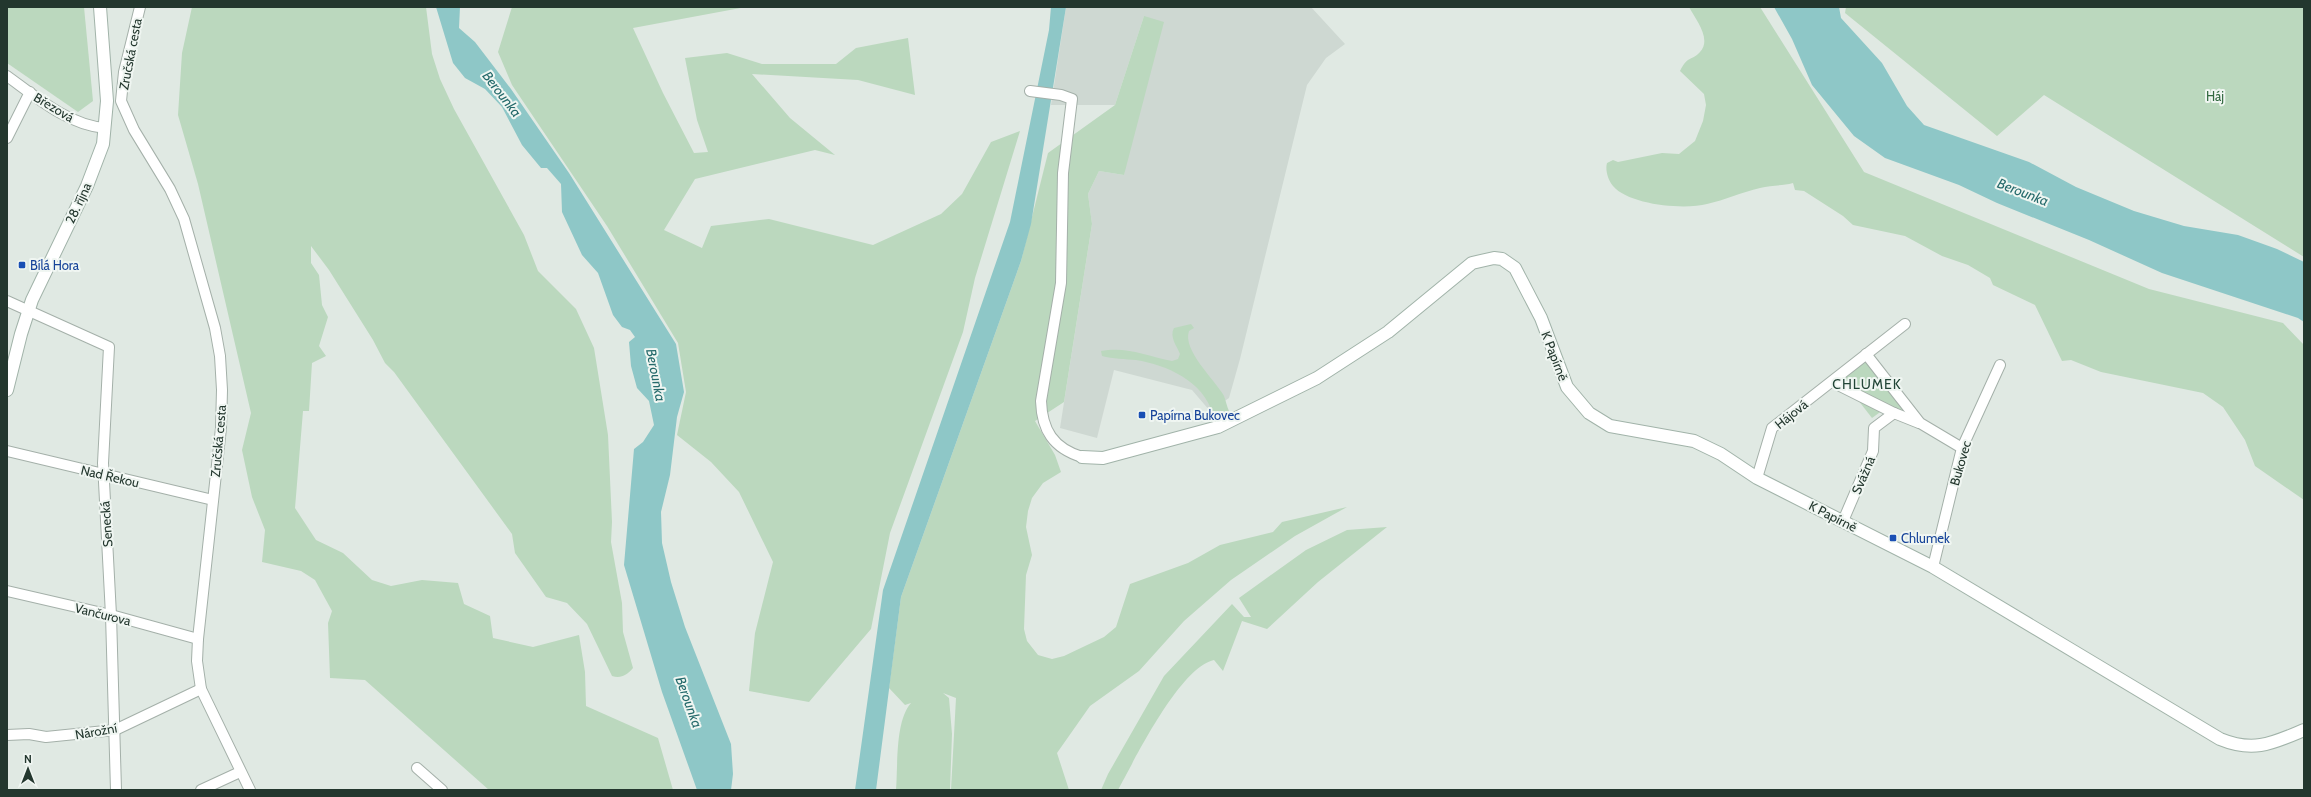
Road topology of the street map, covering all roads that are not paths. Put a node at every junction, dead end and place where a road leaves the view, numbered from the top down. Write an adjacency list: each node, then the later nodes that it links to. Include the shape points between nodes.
1 (100, 7): 7 (street, 28. října)
2 (140, 7): 6 (street, Zručská cesta, via 124,72)
3 (7, 76): 5 (street, Březová)
4 (1030, 91): 21 (street, via 1072,99 1063,173 1063,256 1057,310 1043,381 1041,416 1050,436 1066,450)
5 (30, 92): 8 (street, Březová, via 62,114 87,126); 9 (street)
6 (121, 100): 7 (street, Zručská cesta); 24 (street, Zručská cesta, via 134,130 170,189 184,219 215,328 222,390)
7 (107, 101): 8 (street, 28. října)
8 (105, 128): 11 (street, 28. října, via 103,144 87,186)
9 (7, 138)
10 (7, 302): 11 (street)
11 (27, 311): 16 (street, 28. října); 22 (street, Senecká, via 109,347)
12 (1905, 324): 13 (street, Hájová)
13 (1866, 354): 15 (street, Hájová); 18 (street)
14 (2000, 365): 19 (street, Bukovec)
15 (1832, 382): 17 (street); 23 (street, Hájová, via 1772,428)
16 (7, 390)
17 (1894, 413): 18 (street); 25 (street, Svážná, via 1874,428 1873,452)
18 (1920, 423): 19 (street)
19 (1962, 448): 26 (street, Bukovec)
20 (7, 451): 22 (street, Nad Řekou)
21 (1082, 457): 23 (street, K Papírně, via 1103,458 1218,427 1317,378 1388,332 1472,263 1494,258 1509,262 1515,268 1541,318 1567,387 1589,413 1610,426 1694,441 1721,454)
22 (103, 474): 24 (street, Nad Řekou); 28 (street, Senecká)
23 (1757, 478): 25 (street, K Papírně)
24 (213, 500): 29 (street, Zručská cesta)
25 (1843, 521): 26 (street, K Papírně)
26 (1933, 567): 32 (street, K Papírně, via 2220,739 2234,745 2260,746)
27 (7, 591): 28 (street, Vančurova)
28 (111, 616): 29 (street, Vančurova); 31 (street, Senecká)
29 (198, 639): 30 (street, Zručská cesta, via 197,661)
30 (201, 689): 31 (street, Nárožní); 35 (street, Zručská cesta)
31 (115, 730): 33 (street, Nárožní, via 53,736); 36 (street, Senecká)
32 (2304, 730)
33 (7, 735)
34 (417, 768): 39 (street)
35 (240, 772): 37 (street); 38 (street, Zručská cesta)
36 (116, 790)
37 (201, 790)
38 (250, 790)
39 (442, 790)

